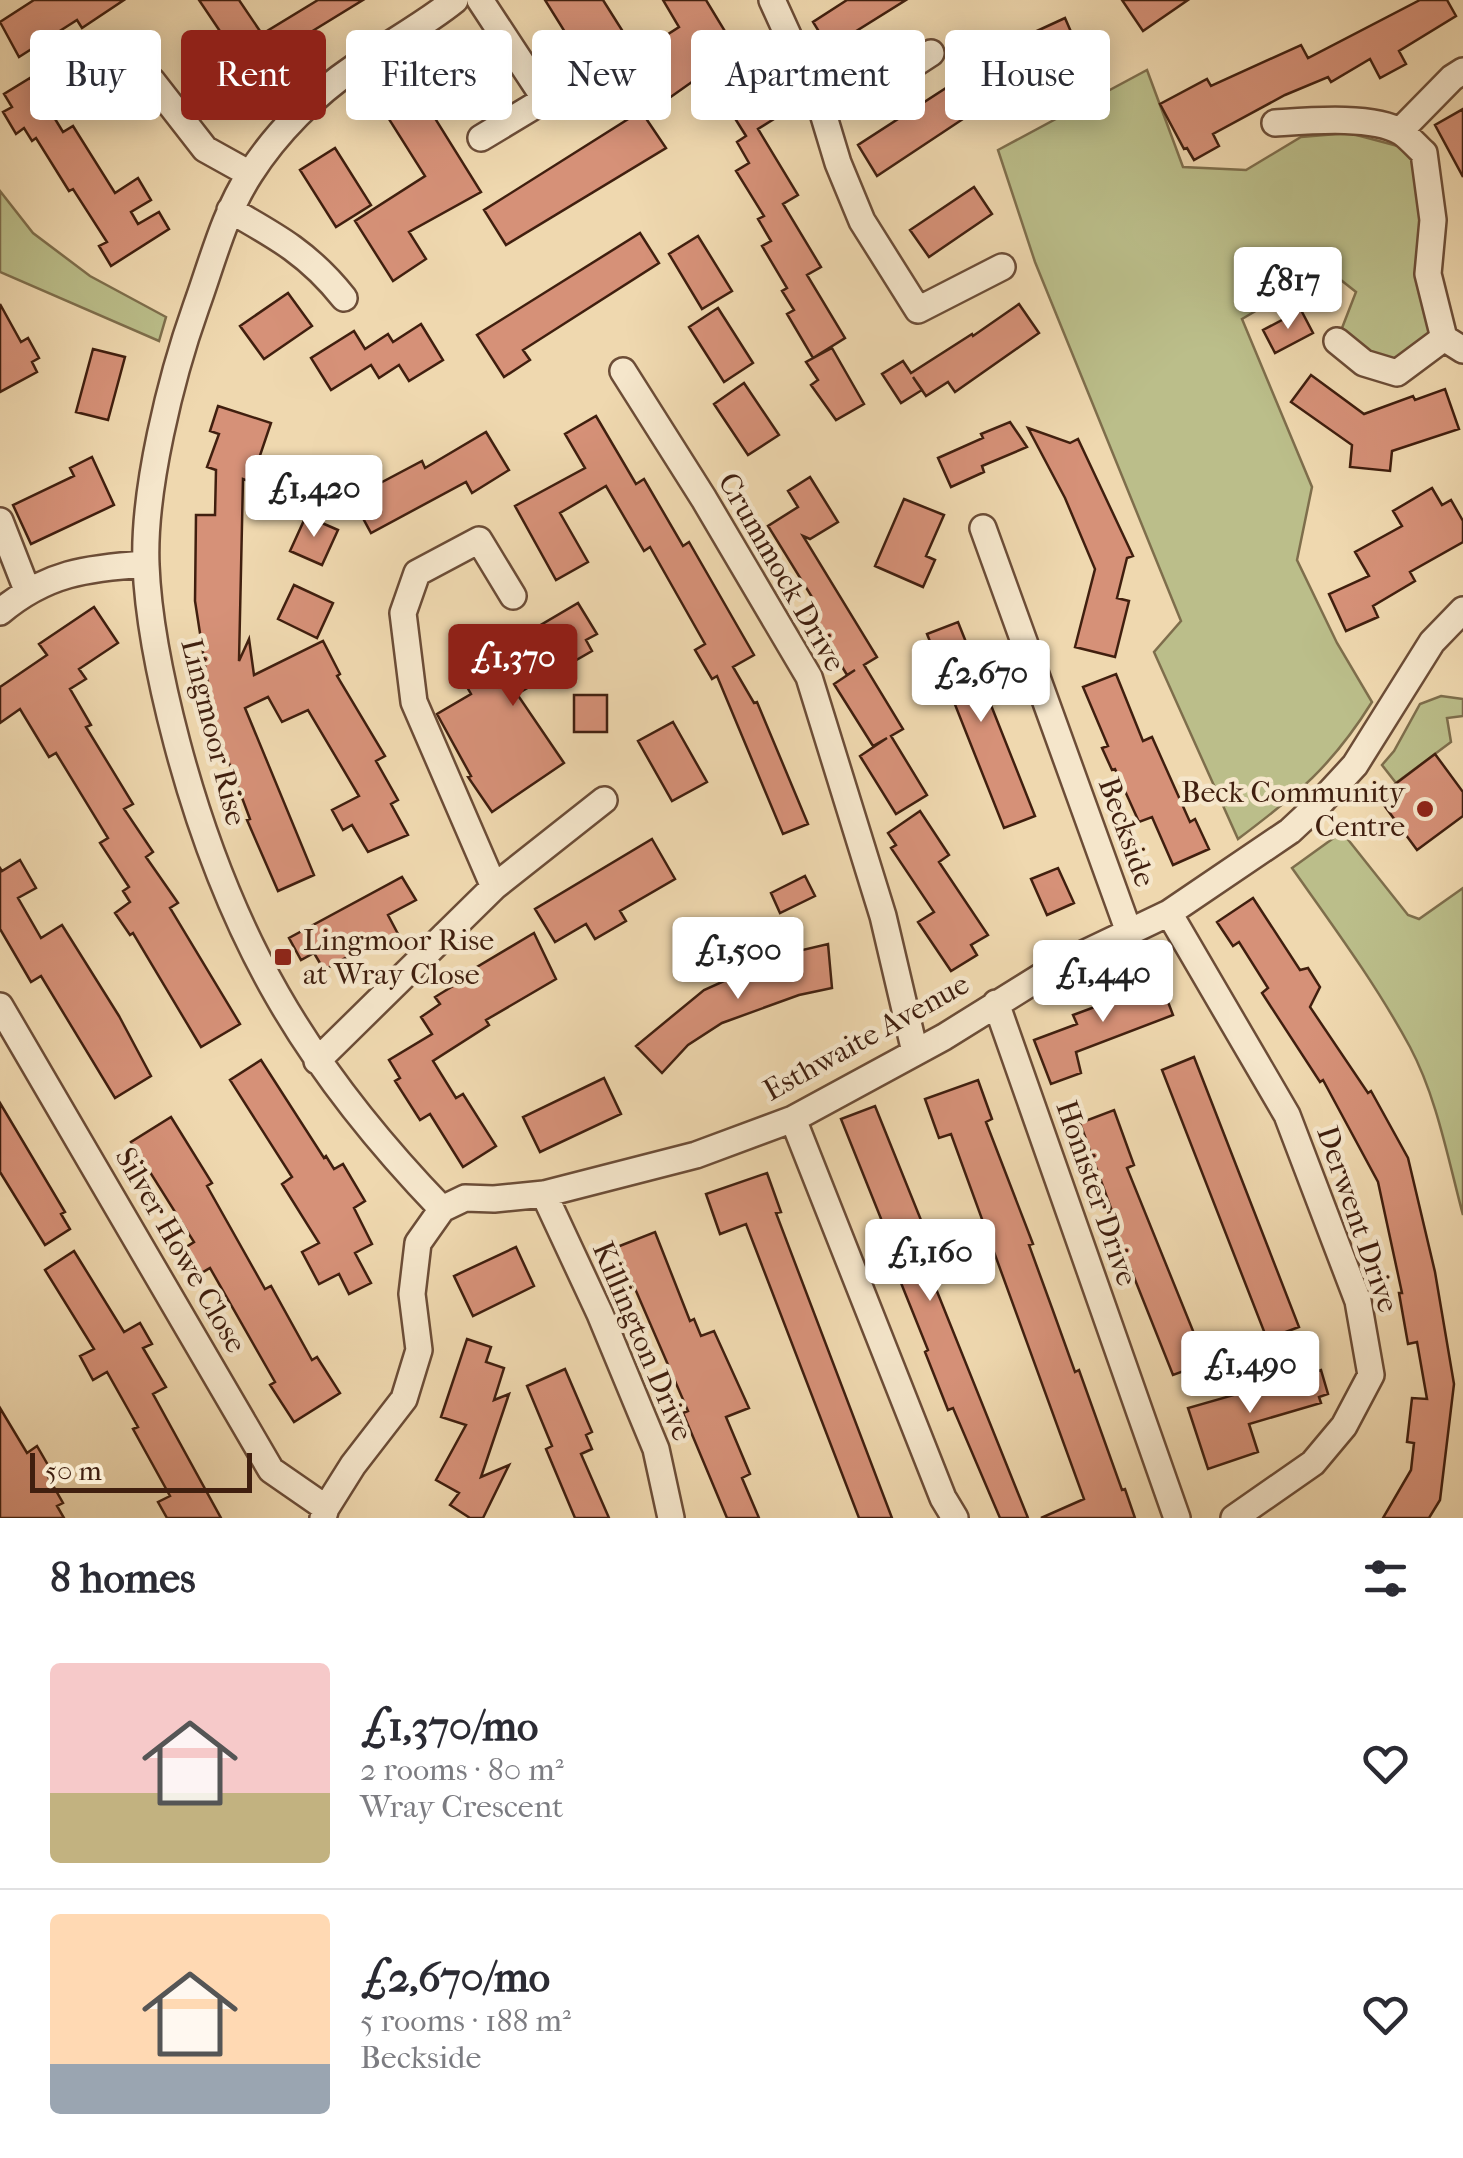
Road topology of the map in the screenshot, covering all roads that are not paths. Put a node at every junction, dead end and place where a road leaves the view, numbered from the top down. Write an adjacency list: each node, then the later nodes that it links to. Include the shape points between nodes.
1 (455, 0): 4 (street, Lingmoor Rise)
2 (480, 0): 9 (street)
3 (772, 0): 5 (street)
4 (420, 10): 16 (street, Lingmoor Rise, via 310,103)
5 (786, 30)
6 (931, 54): 7 (street)
7 (925, 58)
8 (1463, 71): 14 (street)
9 (532, 80)
10 (161, 92): 16 (street, via 206,149)
11 (532, 108): 15 (street)
12 (825, 120): 18 (street, via 862,222 918,310)
13 (1275, 123): 14 (street, via 1336,120)
14 (1400, 131): 21 (street, via 1424,153 1434,220 1428,274)
15 (481, 138)
16 (250, 174): 17 (street, Lingmoor Rise)
17 (230, 210): 19 (street, via 290,243); 25 (street, Lingmoor Rise, via 180,360 154,472)
18 (1002, 267)
19 (344, 298)
20 (1337, 341): 21 (street, via 1364,364 1397,374)
21 (1454, 344)
22 (624, 371): 36 (street, Crummock Drive, via 809,677 882,916)
23 (0, 522): 26 (street)
24 (982, 528): 33 (street, Beckside)
25 (146, 564): 26 (street, via 89,570); 37 (street, Lingmoor Rise, via 164,694 204,831 260,967)
26 (27, 590): 29 (street)
27 (513, 596): 31 (street, via 479,540 417,573 403,613 414,702)
28 (1463, 610): 32 (street, Esthwaite Avenue, via 1432,642 1355,765 1322,802)
29 (0, 612)
30 (604, 800): 31 (street)
31 (494, 886): 37 (street)
32 (1170, 913): 33 (street, Esthwaite Avenue); 41 (street, Derwent Drive, via 1287,1115 1358,1301 1371,1375 1344,1426)
33 (1128, 932): 34 (street, Esthwaite Avenue)
34 (996, 1004): 36 (street, Esthwaite Avenue); 45 (street, Honister Drive)
35 (0, 1006): 42 (street, Silver Howe Close, via 271,1470)
36 (915, 1052): 38 (street, Esthwaite Avenue)
37 (317, 1061): 40 (street, Lingmoor Rise, via 374,1136)
38 (793, 1119): 39 (street, Esthwaite Avenue, via 696,1155); 44 (street)
39 (544, 1194): 40 (street, Esthwaite Avenue, via 465,1198); 43 (street, Killington Drive, via 656,1448)
40 (442, 1208): 42 (street, via 418,1243 412,1294 419,1350 404,1399)
41 (1266, 1510): 46 (street, Derwent Drive)
42 (324, 1513)
43 (671, 1518)
44 (955, 1518)
45 (1177, 1518)
46 (1234, 1518)

